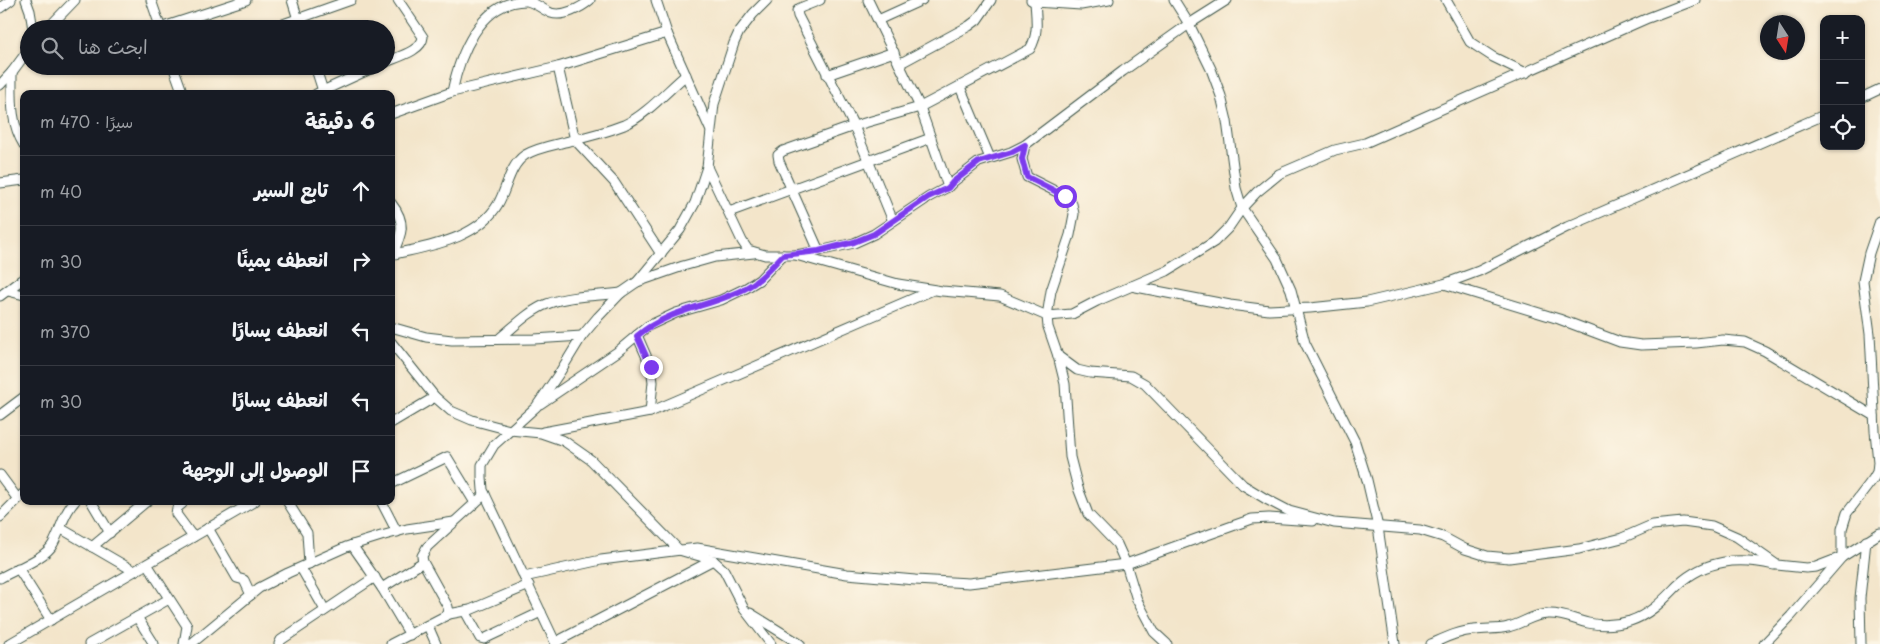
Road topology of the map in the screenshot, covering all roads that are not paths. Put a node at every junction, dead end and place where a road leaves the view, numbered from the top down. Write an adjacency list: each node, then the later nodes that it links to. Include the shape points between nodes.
1 (11, 0): 23 (street)
2 (26, 0): 25 (street)
3 (75, 0): 26 (street)
4 (246, 0): 28 (street)
5 (292, 0): 24 (street)
6 (351, 0): 24 (street)
7 (398, 0): 34 (street, via 424,40 412,51)
8 (513, 0): 9 (street, via 526,0 552,13 565,13); 51 (street, via 494,6 473,31 463,50)
9 (590, 0)
10 (656, 0): 32 (street)
11 (767, 0): 57 (street, via 739,32 714,104)
12 (820, 0): 44 (street, via 797,11)
13 (868, 0): 30 (street)
14 (922, 0): 30 (street)
15 (991, 0): 36 (street, via 969,26)
16 (1109, 0): 22 (street, via 1081,5)
17 (1174, 0): 31 (street)
18 (1227, 0): 31 (street)
19 (1446, 0): 39 (street, via 1470,42 1493,58)
20 (1695, 0): 39 (street)
21 (151, 1): 27 (street)
22 (1033, 1): 46 (street, via 1036,33 1030,49)
23 (0, 8)
24 (298, 18): 29 (street)
25 (32, 20)
26 (56, 20)
27 (158, 20)
28 (185, 20)
29 (293, 20)
30 (878, 20): 33 (street)
31 (1189, 24): 61 (street); 69 (street, via 1221,96)
32 (667, 33): 37 (street); 43 (street)
33 (894, 52): 36 (street); 44 (street)
34 (395, 58)
35 (20, 61): 38 (street)
36 (899, 64): 53 (street)
37 (558, 67): 51 (street); 60 (street)
38 (12, 72): 45 (street); 58 (street, via 14,123)
39 (1526, 73): 69 (street, via 1364,143 1335,150 1279,174)
40 (176, 75): 48 (street)
41 (316, 75): 49 (street)
42 (358, 75): 50 (street)
43 (686, 75): 57 (street); 60 (street, via 626,124)
44 (827, 75): 56 (street)
45 (1, 83)
46 (960, 87): 53 (street); 62 (street)
47 (1880, 89): 52 (street)
48 (182, 90)
49 (320, 90)
50 (327, 90)
51 (452, 92): 54 (street)
52 (1865, 96)
53 (920, 107): 56 (street); 59 (street)
54 (395, 113)
55 (1820, 117): 83 (street)
56 (854, 126): 63 (street); 68 (street, via 778,155)
57 (710, 129): 64 (street)
58 (20, 136)
59 (931, 138): 63 (street); 67 (street)
60 (575, 140): 77 (street, via 541,148 524,156 512,171 498,204 487,220 478,226 446,241); 78 (street, via 614,182)
61 (1025, 145): 62 (street); 90 (street, via 1022,159 1027,177 1065,196 1072,204 1074,214 1051,290)
62 (990, 158): 67 (street, via 974,166)
63 (869, 162): 68 (street); 72 (street)
64 (707, 167): 71 (street); 78 (street, via 684,223)
65 (20, 180): 66 (street)
66 (0, 183)
67 (948, 188): 72 (street, via 928,197)
68 (792, 190): 71 (street); 75 (street)
69 (1242, 208): 84 (street, via 1230,227 1214,242 1167,271); 89 (street, via 1277,259)
70 (395, 209): 74 (street, via 400,217 402,236)
71 (729, 212): 76 (street, via 742,241 748,250)
72 (893, 221): 75 (street, via 860,240)
73 (1880, 221): 100 (street, via 1864,281)
74 (395, 249)
75 (819, 251): 79 (street)
76 (755, 253): 80 (street); 82 (street, via 715,257)
77 (395, 254)
78 (661, 254): 82 (street)
79 (796, 254): 80 (street); 85 (street, via 898,284)
80 (783, 255): 93 (street, via 759,280 746,288 721,300 676,313 648,326)
81 (20, 281): 87 (street)
82 (637, 282): 86 (street)
83 (1444, 284): 89 (street, via 1367,302); 104 (street, via 1559,319 1620,342 1641,345 1723,340 1745,342)
84 (1131, 286): 89 (street, via 1230,305 1269,310); 90 (street, via 1072,314)
85 (934, 290): 90 (street, via 1000,296); 102 (street)
86 (621, 293): 92 (street); 94 (street, via 547,304 528,314)
87 (4, 294): 88 (street)
88 (20, 295)
89 (1296, 309): 123 (street, via 1305,344 1355,442)
90 (1047, 316): 96 (street)
91 (395, 328): 94 (street, via 452,340)
92 (582, 336): 94 (street); 101 (street)
93 (637, 336): 101 (street); 102 (street, via 651,367)
94 (500, 338)
95 (395, 347): 98 (street)
96 (1058, 356): 122 (street, via 1077,370 1131,376 1145,384 1243,485 1289,510); 138 (street, via 1065,384 1070,458 1078,488 1088,514 1117,544)
97 (1880, 391): 100 (street)
98 (435, 397): 105 (street); 106 (street, via 451,411)
99 (20, 400): 103 (street)
100 (1873, 405): 104 (street)
101 (536, 406): 106 (street)
102 (650, 412): 107 (street)
103 (0, 415)
104 (1874, 416): 134 (street, via 1877,472 1848,513 1842,529)
105 (395, 421)
106 (510, 430): 107 (street); 110 (street, via 494,445 482,465)
107 (541, 433): 133 (street, via 564,441 591,460)
108 (0, 475): 111 (street)
109 (395, 482): 112 (street, via 447,457)
110 (485, 494): 112 (street); 145 (street)
111 (20, 495): 120 (street)
112 (475, 503): 121 (street)
113 (71, 505): 124 (street)
114 (93, 505): 127 (street)
115 (142, 505): 127 (street)
116 (180, 505): 129 (street, via 176,508 176,514)
117 (247, 505): 125 (street)
118 (290, 505): 140 (street, via 307,533)
119 (383, 505): 126 (street)
120 (0, 517)
121 (454, 522): 126 (street); 136 (street, via 427,547 422,556)
122 (1334, 522): 123 (street); 138 (street, via 1252,519)
123 (1378, 527): 139 (street, via 1420,530 1480,554 1509,558 1580,549 1622,538 1652,525 1684,522 1712,526 1736,536); 170 (street)
124 (60, 528): 132 (street); 141 (street, via 46,553)
125 (208, 528): 129 (street); 147 (street, via 235,576 244,580)
126 (397, 532): 131 (street)
127 (110, 533): 132 (street)
128 (1880, 533): 130 (street)
129 (193, 537): 137 (street)
130 (1866, 541): 134 (street); 173 (street, via 1860,598)
131 (352, 545): 140 (street); 143 (street)
132 (92, 547): 142 (street)
133 (679, 550): 135 (street); 138 (street, via 716,550 847,574 969,583); 145 (street, via 601,560)
134 (1842, 557): 139 (street, via 1816,567); 172 (street)
135 (713, 560): 149 (street, via 724,570); 159 (street)
136 (423, 562): 146 (street); 153 (street, via 448,606)
137 (147, 564): 142 (street); 148 (street)
138 (1126, 564): 169 (street, via 1137,600 1154,632)
139 (1777, 565): 171 (street, via 1750,560 1709,565 1679,585 1650,611 1630,621 1610,625 1548,614 1510,627 1454,634)
140 (305, 566): 147 (street); 150 (street)
141 (18, 568): 144 (street); 155 (street)
142 (134, 571): 155 (street)
143 (375, 577): 146 (street); 150 (street)
144 (0, 578)
145 (526, 581): 151 (street); 152 (street)
146 (382, 588): 157 (street)
147 (251, 595): 164 (street)
148 (169, 599): 154 (street); 163 (street, via 187,626)
149 (744, 609): 167 (street); 168 (street)
150 (325, 610): 165 (street)
151 (465, 611): 152 (street, via 480,638 484,639); 153 (street)
152 (541, 612): 159 (street)
153 (448, 614): 156 (street)
154 (137, 617): 161 (street); 162 (street)
155 (51, 620): 160 (street)
156 (428, 626): 157 (street); 166 (street)
157 (410, 635): 158 (street)
158 (395, 643)
159 (556, 643)
160 (9, 644)
161 (89, 644)
162 (154, 644)
163 (184, 644)
164 (191, 644)
165 (279, 644)
166 (436, 644)
167 (771, 644)
168 (800, 644)
169 (1167, 644)
170 (1395, 644)
171 (1431, 644)
172 (1764, 644)
173 (1861, 644)

